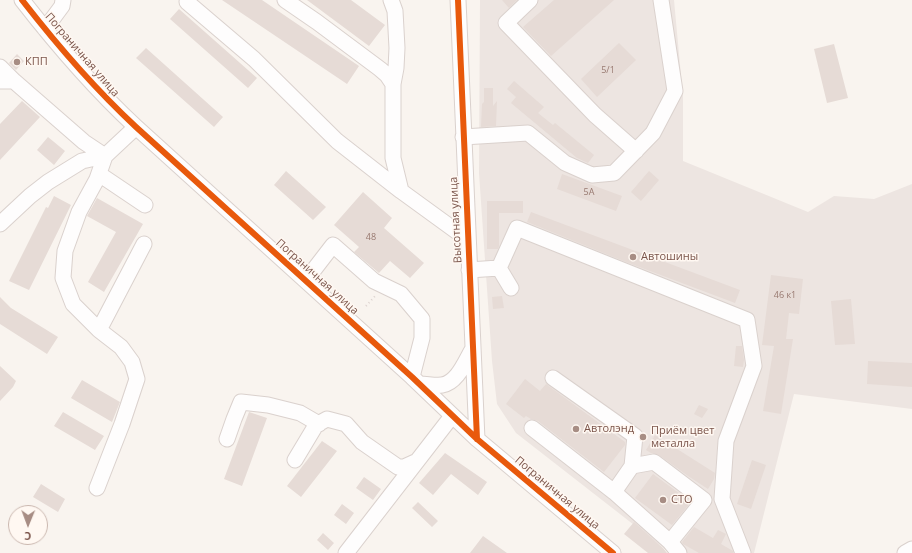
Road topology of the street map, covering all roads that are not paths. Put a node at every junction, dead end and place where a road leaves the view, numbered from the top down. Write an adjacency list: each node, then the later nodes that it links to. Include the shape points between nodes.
1 (22, 0): 9 (street, Пограничная улица)
2 (64, 0): 9 (street)
3 (189, 0): 18 (street, via 187,2 254,59 337,141)
4 (285, 0): 12 (street, via 375,64)
5 (391, 0): 12 (street, via 397,23)
6 (458, 0): 14 (street, Высотная улица)
7 (530, 0): 15 (street, via 506,23 595,115)
8 (661, 0): 15 (street, via 675,91 653,133)
9 (45, 29): 13 (street, Пограничная улица, via 88,79)
10 (0, 67): 11 (street)
11 (7, 81): 16 (street)
12 (393, 84): 18 (street, via 393,158)
13 (136, 127): 16 (street); 25 (street, Пограничная улица)
14 (463, 137): 15 (street, via 528,133 565,163 592,175 614,173); 21 (street, Высотная улица)
15 (636, 150)
16 (105, 156): 17 (street); 20 (street, via 82,161 48,182)
17 (99, 174): 19 (street); 27 (street, via 79,212 65,251 63,278 73,304)
18 (400, 190): 21 (street)
19 (145, 205)
20 (2, 217)
21 (467, 239): 24 (street, Высотная улица)
22 (144, 244): 27 (street)
23 (499, 268): 24 (street); 26 (street); 41 (street, via 517,228 747,320 754,366 726,441)
24 (469, 270): 28 (street, Высотная улица)
25 (306, 280): 30 (street, Пограничная улица); 30 (street, via 333,245 374,281 401,294 422,319)
26 (511, 288)
27 (99, 330): 39 (street, via 121,347 132,362 136,379)
28 (472, 350): 30 (street, via 451,382 441,385); 35 (street, Высотная улица)
29 (553, 378): 38 (street, via 634,436)
30 (416, 381): 31 (street, Пограничная улица)
31 (452, 416): 35 (street, Пограничная улица); 37 (street)
32 (319, 424): 34 (street, via 300,413 242,402); 36 (street); 37 (street, via 328,419 346,424 362,442 398,467)
33 (532, 428): 40 (street)
34 (227, 439)
35 (477, 439): 46 (street, Пограничная улица)
36 (295, 460)
37 (415, 462): 45 (street)
38 (632, 466): 40 (street); 42 (street, via 654,462)
39 (97, 488)
40 (614, 492): 43 (street)
41 (722, 498): 42 (street); 47 (street)
42 (704, 500): 43 (street)
43 (675, 548)
44 (912, 549): 48 (street)
45 (346, 553)
46 (613, 553)
47 (743, 553)
48 (905, 553)

